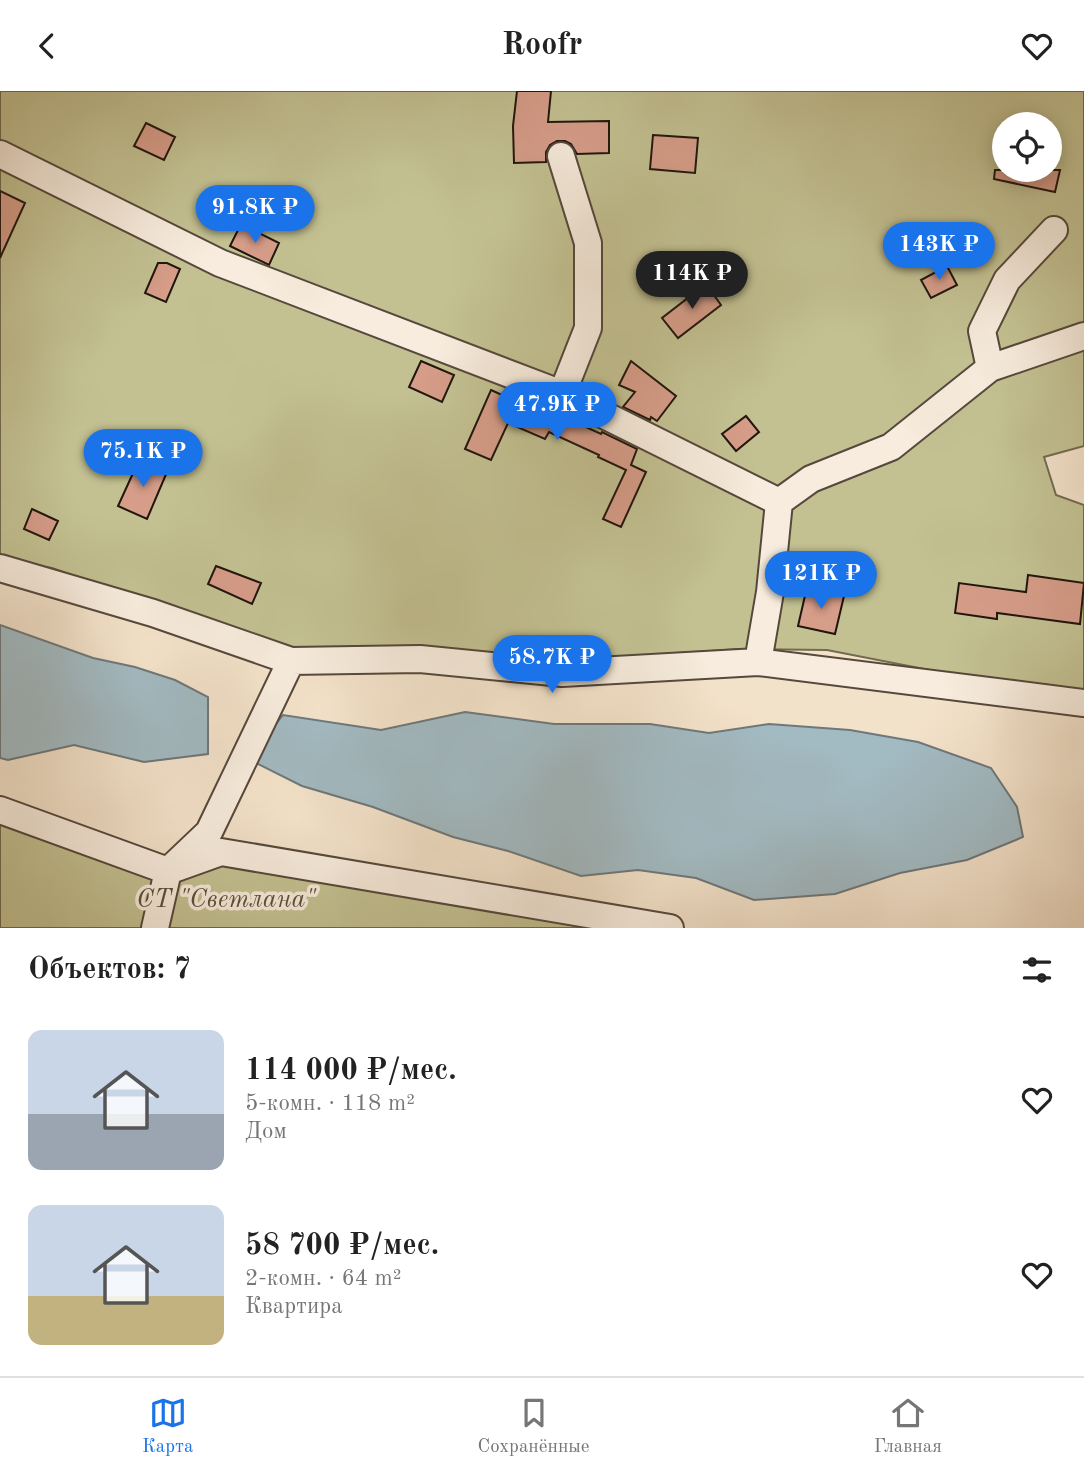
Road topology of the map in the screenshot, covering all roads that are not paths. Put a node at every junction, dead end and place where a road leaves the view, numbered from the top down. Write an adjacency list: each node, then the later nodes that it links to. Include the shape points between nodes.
1 (0, 154): 6 (street, via 220,263)
2 (561, 156): 6 (street, via 588,243 588,328)
3 (1054, 230): 5 (street, via 1007,280 982,331)
4 (1084, 336): 5 (street)
5 (990, 368): 7 (street, via 891,447 811,479)
6 (562, 394): 7 (street)
7 (779, 502): 10 (street)
8 (0, 568): 9 (street)
9 (291, 660): 10 (street, via 420,659 562,673); 13 (street, via 209,832)
10 (758, 662): 11 (street)
11 (1084, 703)
12 (0, 810): 13 (street)
13 (169, 871): 14 (street); 15 (street, via 221,852)
14 (155, 928)
15 (670, 928)

